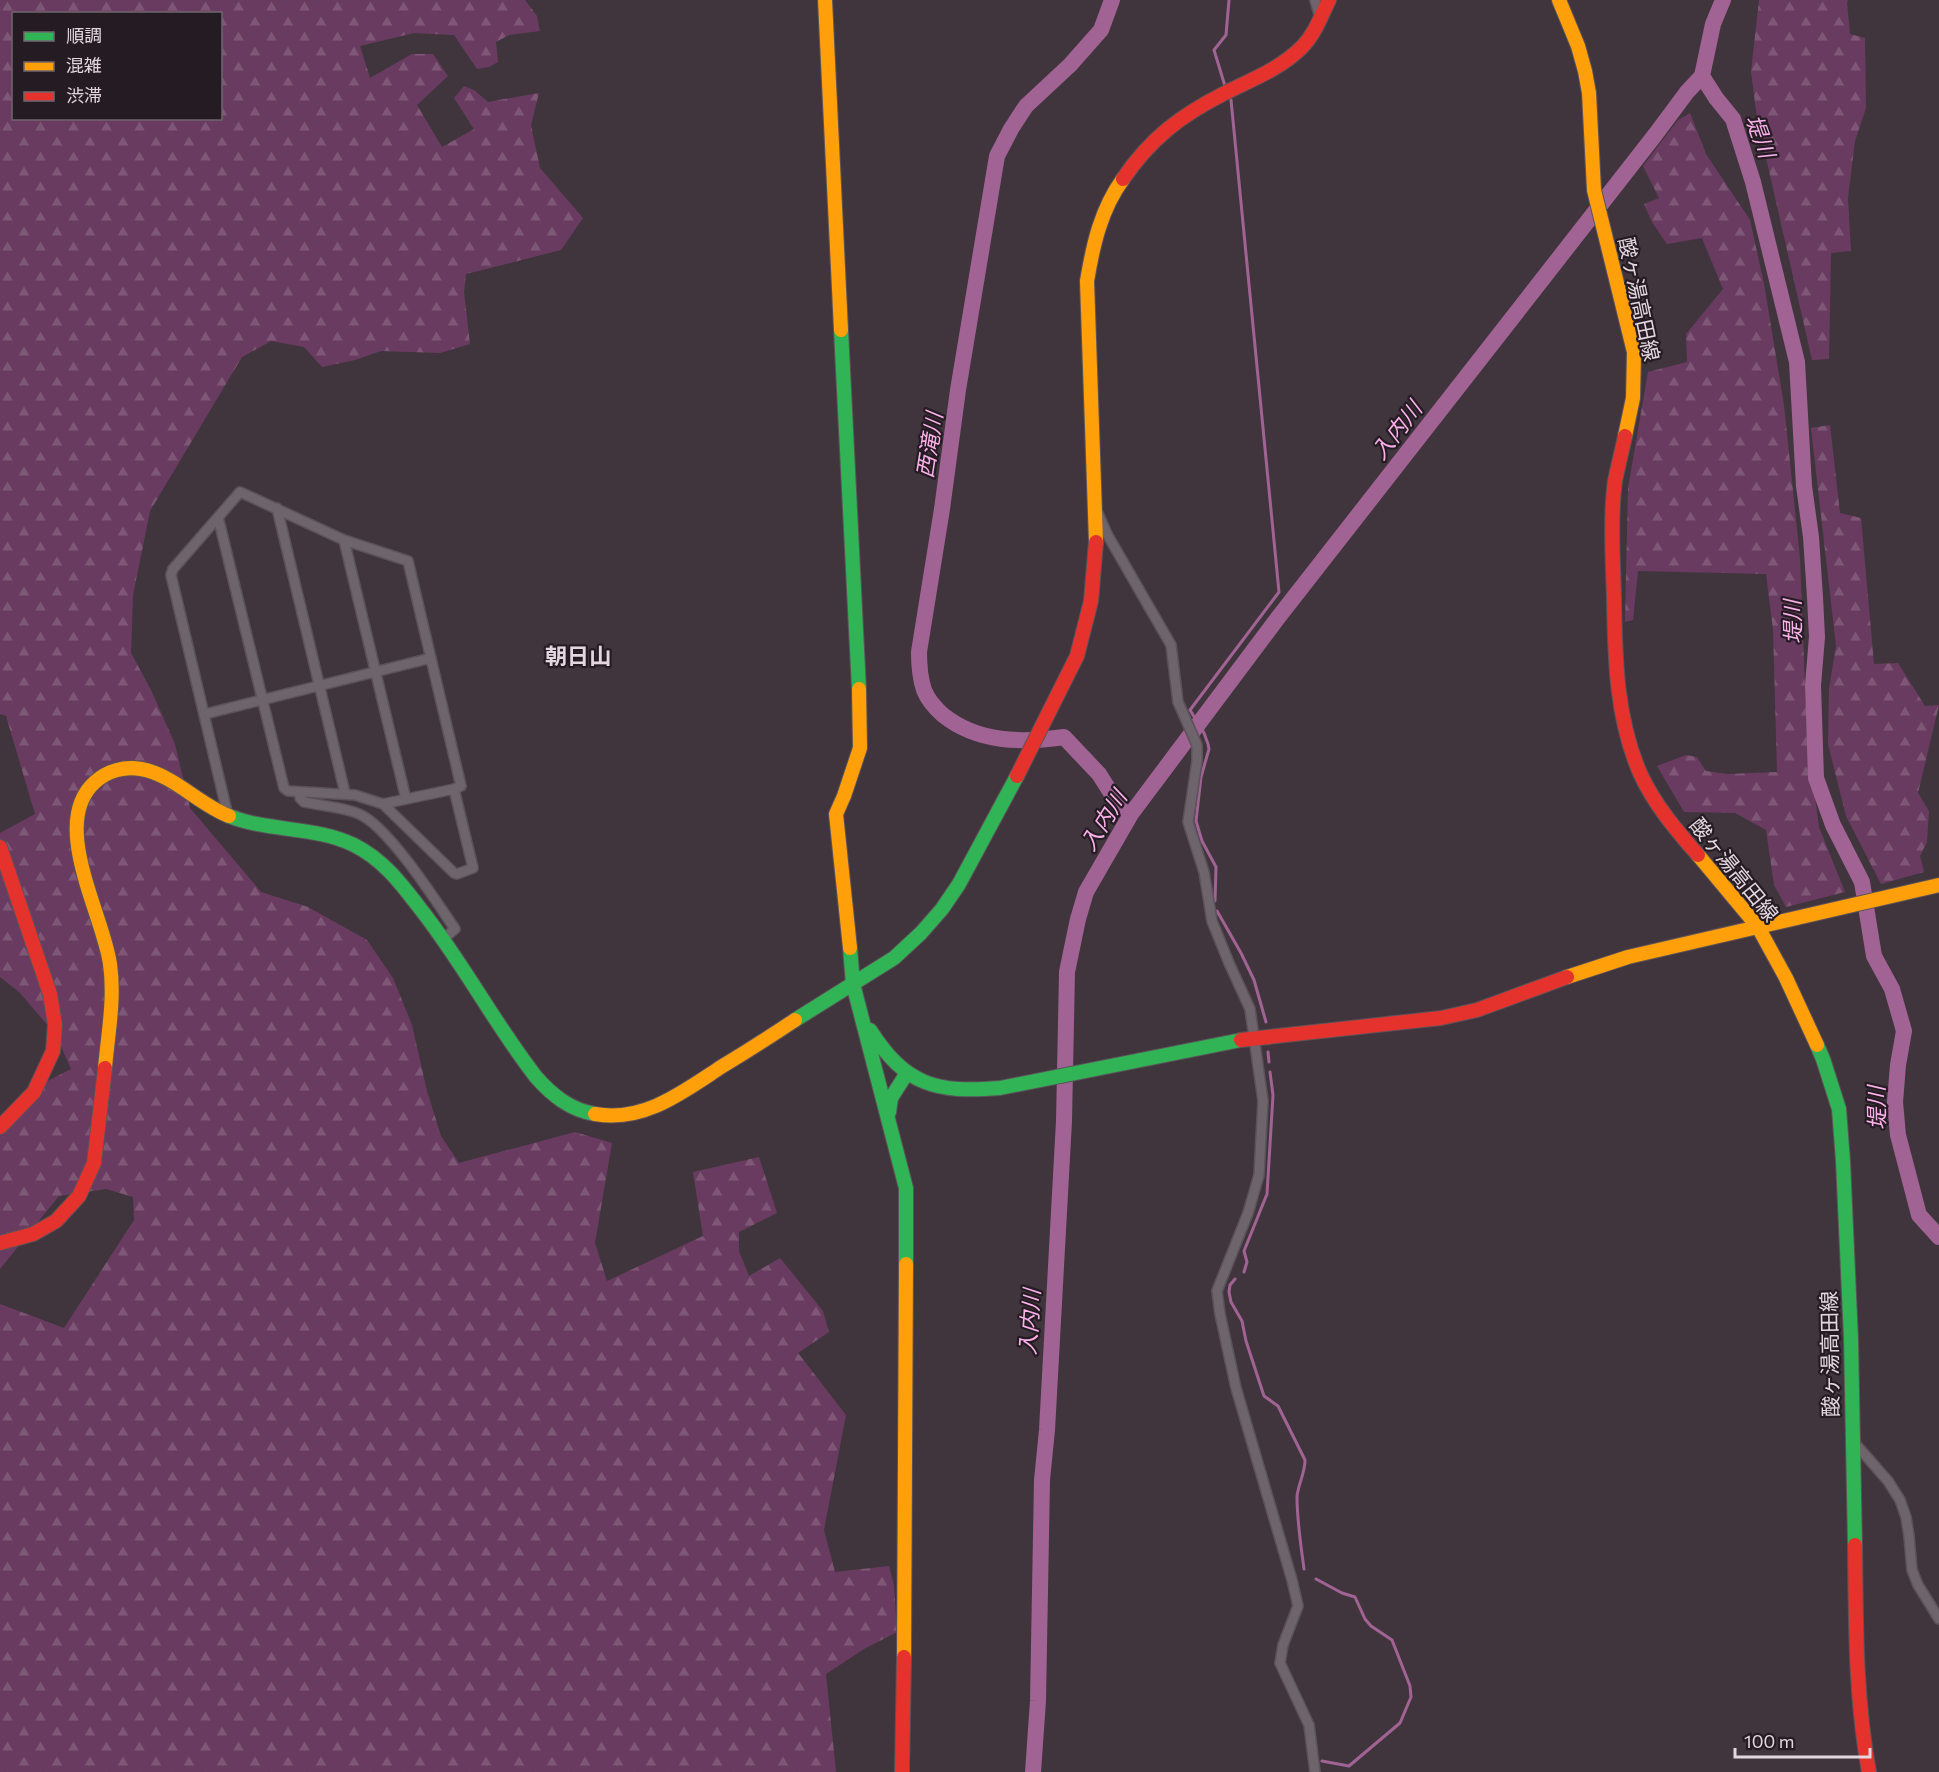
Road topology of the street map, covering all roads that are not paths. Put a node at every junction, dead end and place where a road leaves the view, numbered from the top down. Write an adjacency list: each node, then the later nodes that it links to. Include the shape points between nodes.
1 (825, 0): 25 (street, via 860,715 860,748 836,814)
2 (1315, 0): 5 (street)
3 (1329, 0): 5 (street)
4 (1559, 0): 23 (street, 酸ヶ湯高田線, via 1585,71 1594,190 1634,352 1634,399 1614,493 1615,669 1622,711 1641,775 1655,800)
5 (1321, 19): 7 (street, via 1303,46 1290,57 1192,111 1148,146 1126,172 1098,224 1088,281)
6 (277, 508): 8 (street, via 240,492); 9 (street); 12 (street)
7 (1096, 510): 25 (street, via 1085,628 1077,656 1039,734 942,909 894,958); 27 (street, via 1171,645 1178,702 1197,745 1188,822 1204,872 1212,921 1250,1009)
8 (218, 517): 13 (street); 14 (street, via 171,572)
9 (344, 540): 10 (street, via 408,561); 11 (street)
10 (431, 658): 11 (street); 15 (street, via 461,786)
11 (375, 672): 12 (street); 18 (street)
12 (320, 686): 13 (street); 17 (street)
13 (262, 700): 14 (street); 16 (street, via 284,788)
14 (205, 714): 20 (street)
15 (454, 789): 18 (street); 19 (street, via 473,868 457,874)
16 (299, 792): 17 (street); 24 (street, via 304,802 351,811 375,825 455,929)
17 (345, 793): 19 (street)
18 (406, 799): 19 (street)
19 (383, 804)
20 (228, 816): 24 (street, via 274,828 327,835 362,848 392,872); 31 (street, via 142,770 123,769 104,775 84,795 77,816 77,835 107,950 112,1001 94,1163 79,1196 56,1221)
21 (0, 847): 30 (street, via 50,994 55,1025 53,1051 34,1092)
22 (1939, 885): 23 (street)
23 (1758, 927): 27 (street, via 1594,967 1477,1010 1441,1018); 32 (street, 酸ヶ湯高田線, via 1786,978 1839,1109)
24 (443, 939): 25 (street, via 545,1088 572,1107 604,1116 626,1116 668,1101)
25 (853, 984): 26 (street)
26 (861, 1013): 28 (street, via 886,1055); 29 (street)
27 (1255, 1039): 28 (street, via 972,1091 937,1087); 35 (street, via 1263,1101 1259,1174 1217,1291 1236,1388 1298,1605 1280,1663 1309,1725)
28 (906, 1073): 29 (street, via 891,1098)
29 (888, 1117): 34 (street, via 906,1188 907,1217)
30 (0, 1126)
31 (0, 1243)
32 (1852, 1440): 33 (street, via 1888,1480 1900,1500 1906,1517 1912,1570); 36 (street, 酸ヶ湯高田線, via 1857,1680)
33 (1939, 1619)
34 (902, 1772)
35 (1315, 1772)
36 (1869, 1772)

